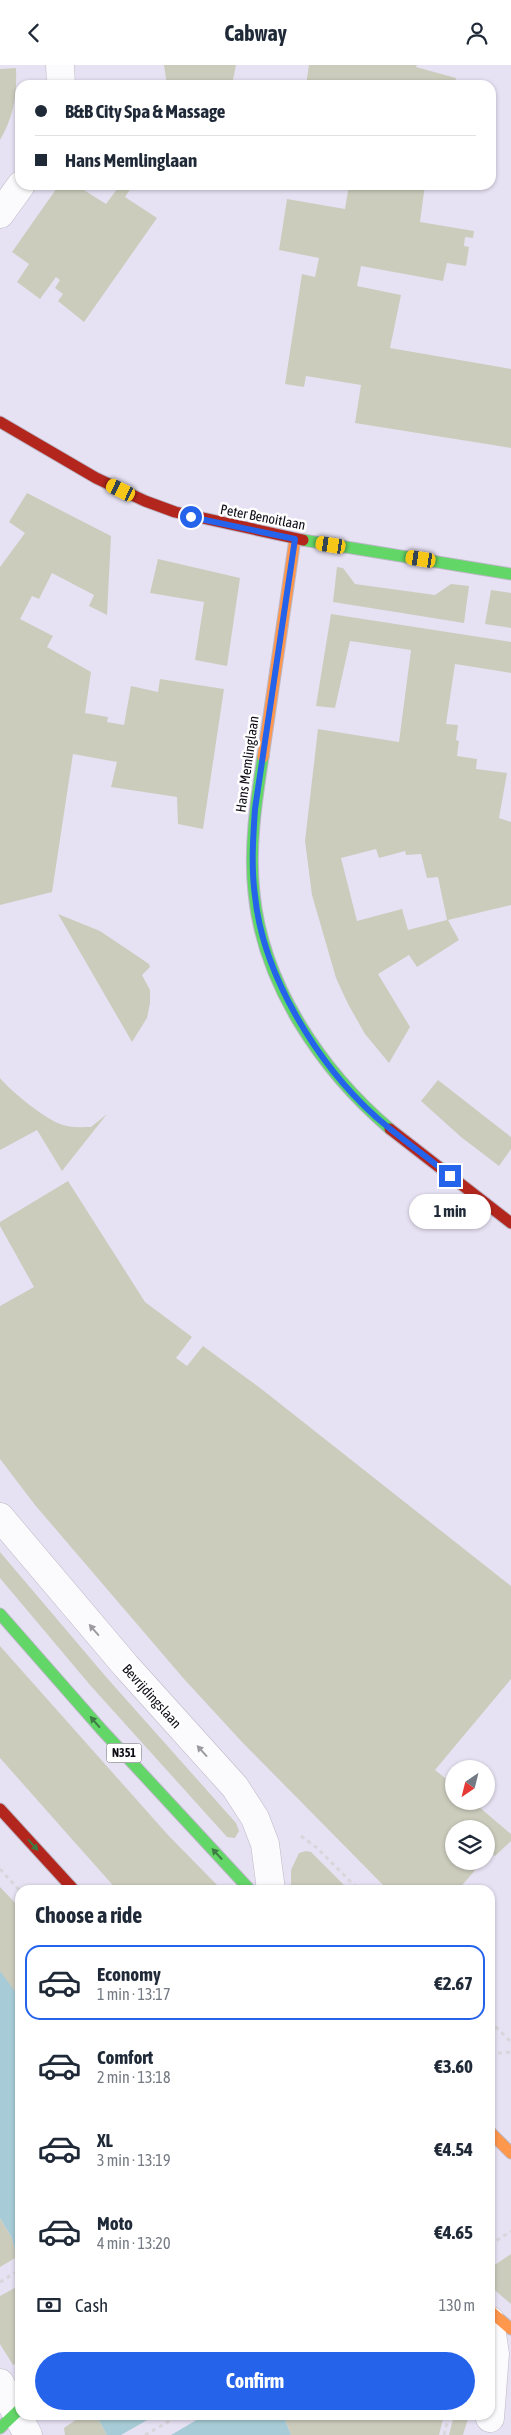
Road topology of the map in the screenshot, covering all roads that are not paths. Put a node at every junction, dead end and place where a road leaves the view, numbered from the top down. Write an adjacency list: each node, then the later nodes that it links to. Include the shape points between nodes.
1 (60, 65): 2 (street)
2 (61, 80)
3 (18, 190): 4 (street)
4 (0, 214)
5 (0, 422): 6 (street, Peter Benoitlaan, via 61,459 145,501 207,521)
6 (295, 539): 7 (street, Peter Benoitlaan); 8 (street, Hans Memlinglaan, via 255,809 254,896 262,937 297,1017 348,1088 377,1118)
7 (511, 574)
8 (511, 1223)
9 (0, 1517): 14 (street, Bevrijdingslaan, one-way to 9, via 265,1844 255,1819 235,1787 126,1666)
10 (0, 1614): 13 (street, N351, one-way to 10)
11 (0, 1809): 12 (street, one-way to 12)
12 (69, 1885)
13 (245, 1885)
14 (270, 1885)
15 (511, 2132): 16 (street)
16 (495, 2136)
17 (495, 2140): 18 (street)
18 (511, 2153)
19 (495, 2315): 20 (street)
20 (511, 2329)
21 (0, 2383): 22 (street)
22 (13, 2420)

